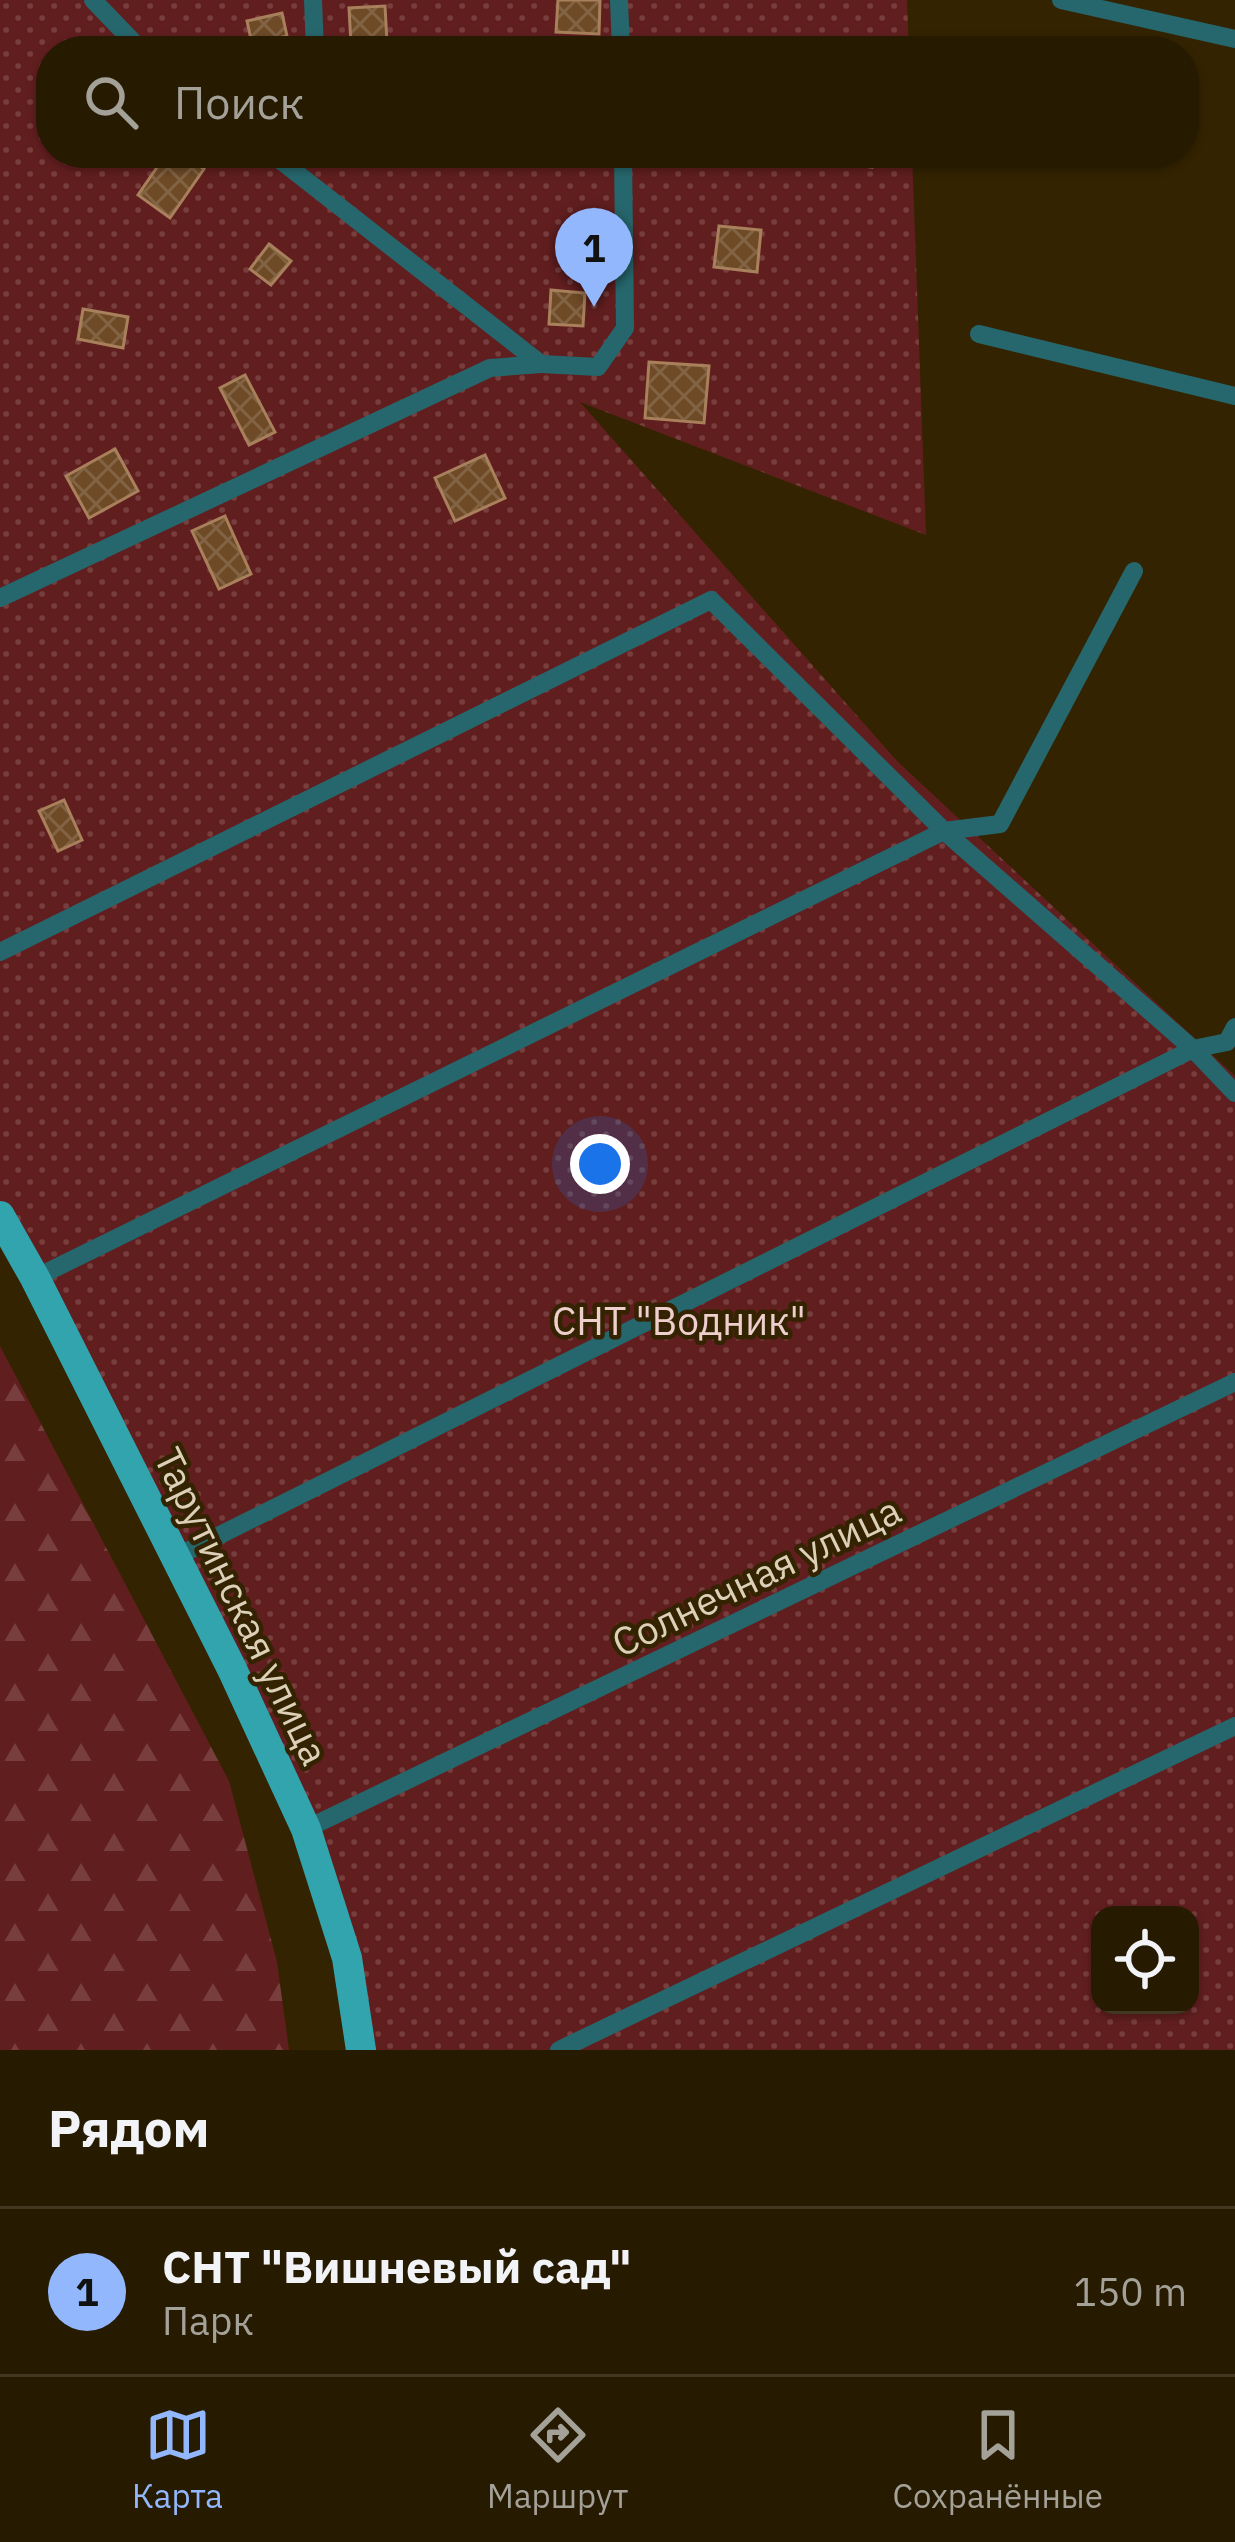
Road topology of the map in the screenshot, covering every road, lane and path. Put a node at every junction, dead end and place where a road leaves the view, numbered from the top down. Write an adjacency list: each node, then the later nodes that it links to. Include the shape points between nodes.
1 (93, 0): 5 (lane)
2 (313, 0): 6 (lane)
3 (619, 0): 7 (lane)
4 (1061, 0): 8 (lane)
5 (128, 36)
6 (314, 36)
7 (620, 36)
8 (1235, 39)
9 (303, 168): 12 (lane)
10 (623, 168): 12 (lane, via 625,328 598,367)
11 (979, 334): 13 (lane)
12 (541, 364): 15 (lane, via 490,368)
13 (1235, 396)
14 (1134, 571): 16 (lane, via 1000,824)
15 (0, 598)
16 (944, 831): 17 (lane, via 711,601); 19 (lane); 22 (lane)
17 (0, 952)
18 (1235, 1027): 19 (lane, via 1227,1042)
19 (1193, 1049): 20 (lane); 24 (lane)
20 (1235, 1093)
21 (0, 1216): 22 (main road, Тарутинская улица)
22 (34, 1278): 24 (main road, Тарутинская улица)
23 (1235, 1382): 26 (lane, Солнечная улица)
24 (176, 1557): 26 (main road, Тарутинская улица)
25 (1235, 1726): 28 (lane)
26 (306, 1829): 27 (main road, Тарутинская улица, via 347,1958)
27 (361, 2050)
28 (559, 2050)

